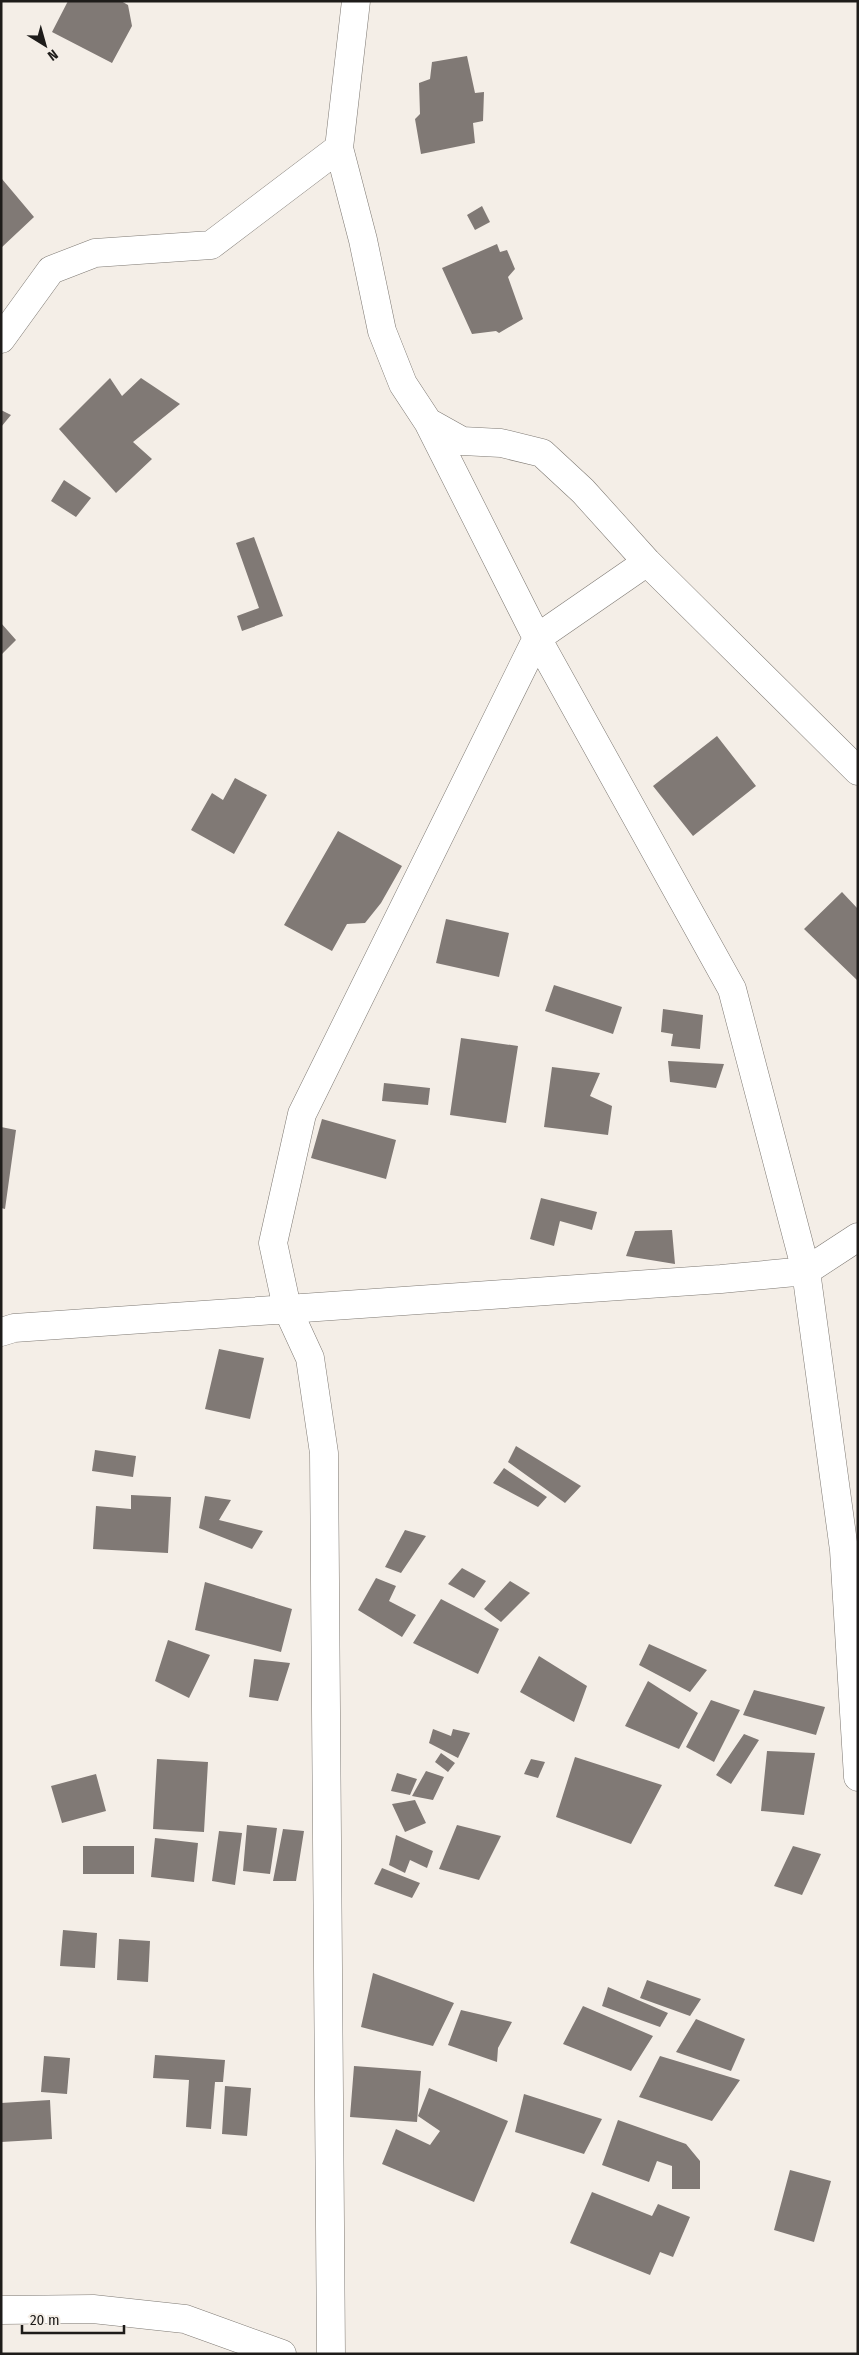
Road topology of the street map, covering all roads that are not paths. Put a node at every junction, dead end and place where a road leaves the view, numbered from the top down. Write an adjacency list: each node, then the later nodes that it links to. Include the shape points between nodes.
1 (356, 1): 2 (street)
2 (339, 148): 3 (street, via 211,245 95,253 51,270); 4 (street, via 382,331 403,384)
3 (1, 339)
4 (428, 422): 5 (street, via 462,441 501,443 542,452); 6 (street)
5 (648, 562): 6 (street); 7 (street)
6 (537, 638): 9 (street, via 732,989); 10 (street, via 302,1114 273,1242)
7 (858, 771)
8 (858, 1237): 9 (street)
9 (806, 1272): 10 (street); 12 (street, via 844,1550)
10 (287, 1308): 11 (street, via 14,1328); 15 (street, via 310,1358 324,1453)
11 (1, 1332)
12 (858, 1777)
13 (1, 2310): 14 (street, via 94,2309 185,2319)
14 (282, 2354)
15 (331, 2354)

